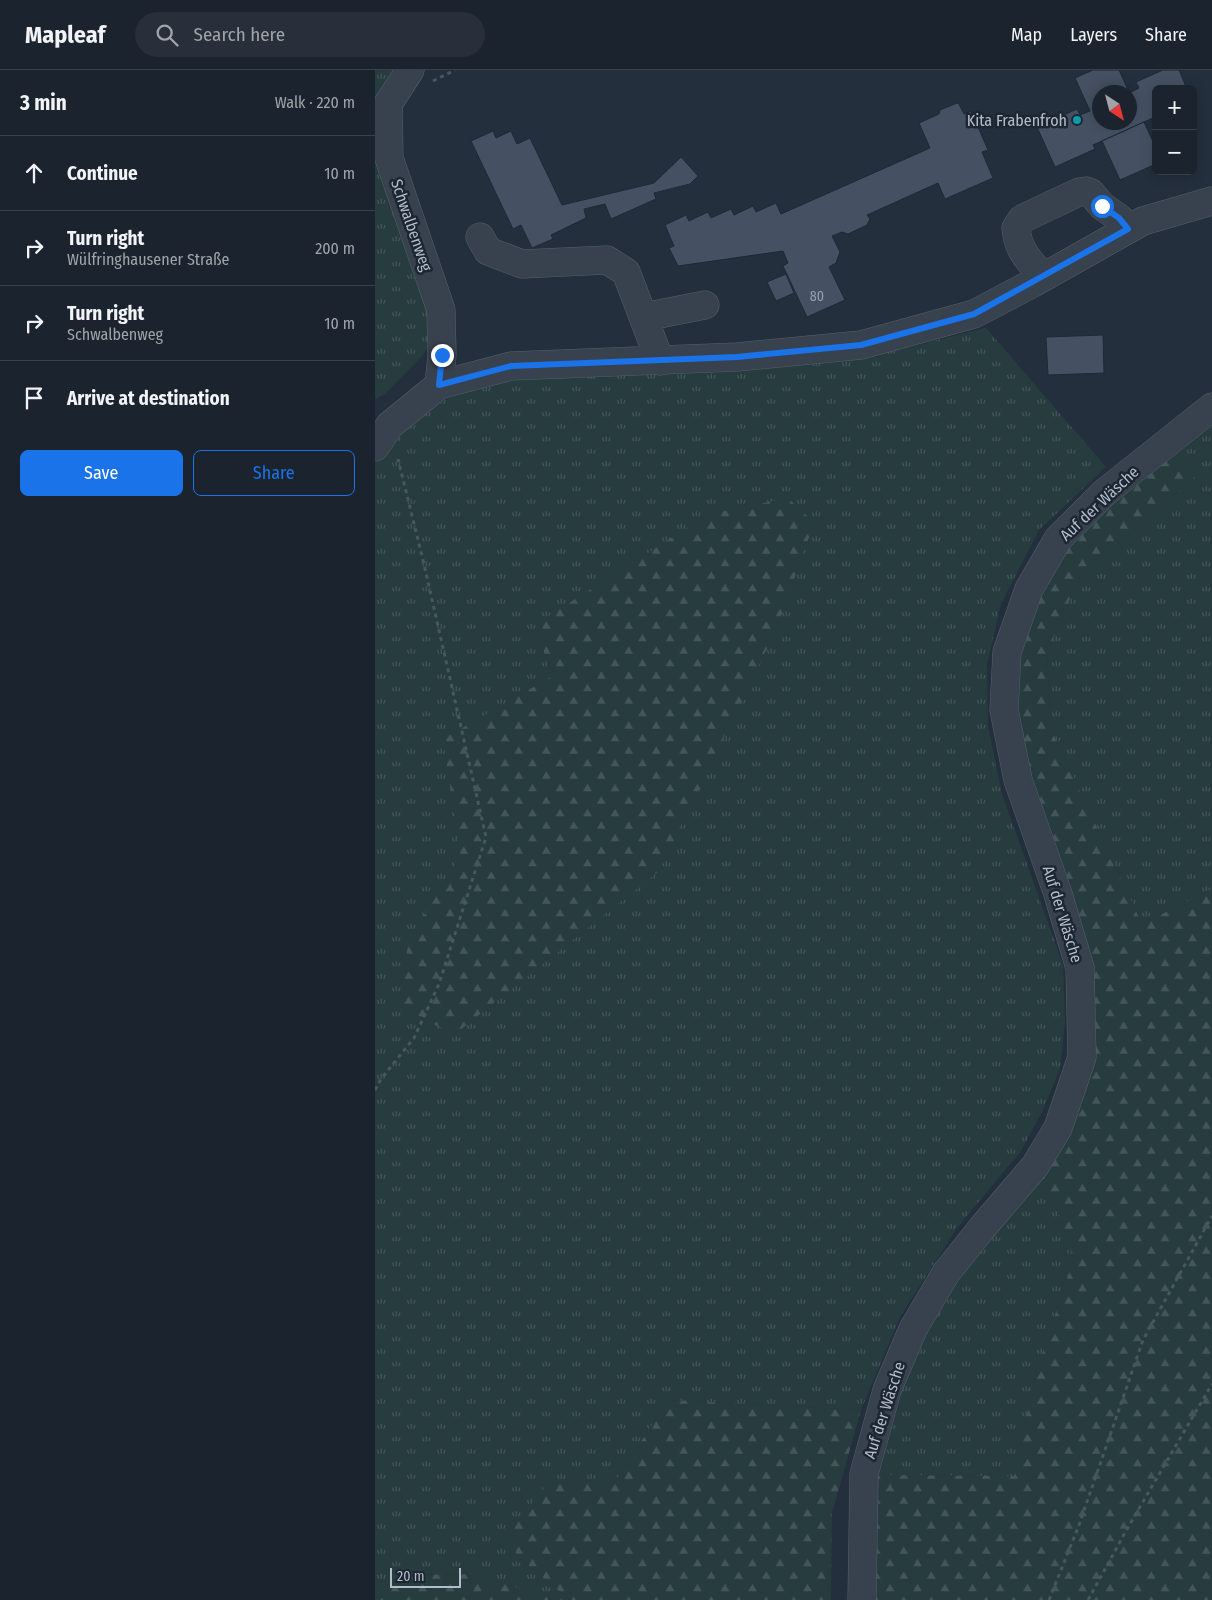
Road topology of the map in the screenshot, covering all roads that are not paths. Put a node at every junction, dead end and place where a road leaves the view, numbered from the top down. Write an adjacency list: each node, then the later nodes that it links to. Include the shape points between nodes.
1 (410, 70): 9 (street, Schwalbenweg, via 388,104 389,158 441,310)
2 (1212, 202): 3 (street, via 1143,221)
3 (1128, 229): 5 (street); 5 (street, via 1086,191 1022,219 1016,228 1017,241)
4 (480, 237): 7 (street, via 488,251 522,264 607,260 626,272)
5 (1043, 277): 8 (street, via 974,314 861,345)
6 (705, 305): 7 (street)
7 (643, 317): 8 (street)
8 (660, 361): 9 (street, via 511,366)
9 (439, 385): 11 (street, via 390,425)
10 (1212, 407): 12 (street, Auf der Wäsche, via 1104,493 1058,539 1029,589 1007,652 1004,710 1018,780 1080,968 1082,1057 1058,1128 1035,1166 946,1273 913,1329 887,1390 864,1474)
11 (375, 447)
12 (862, 1600)

